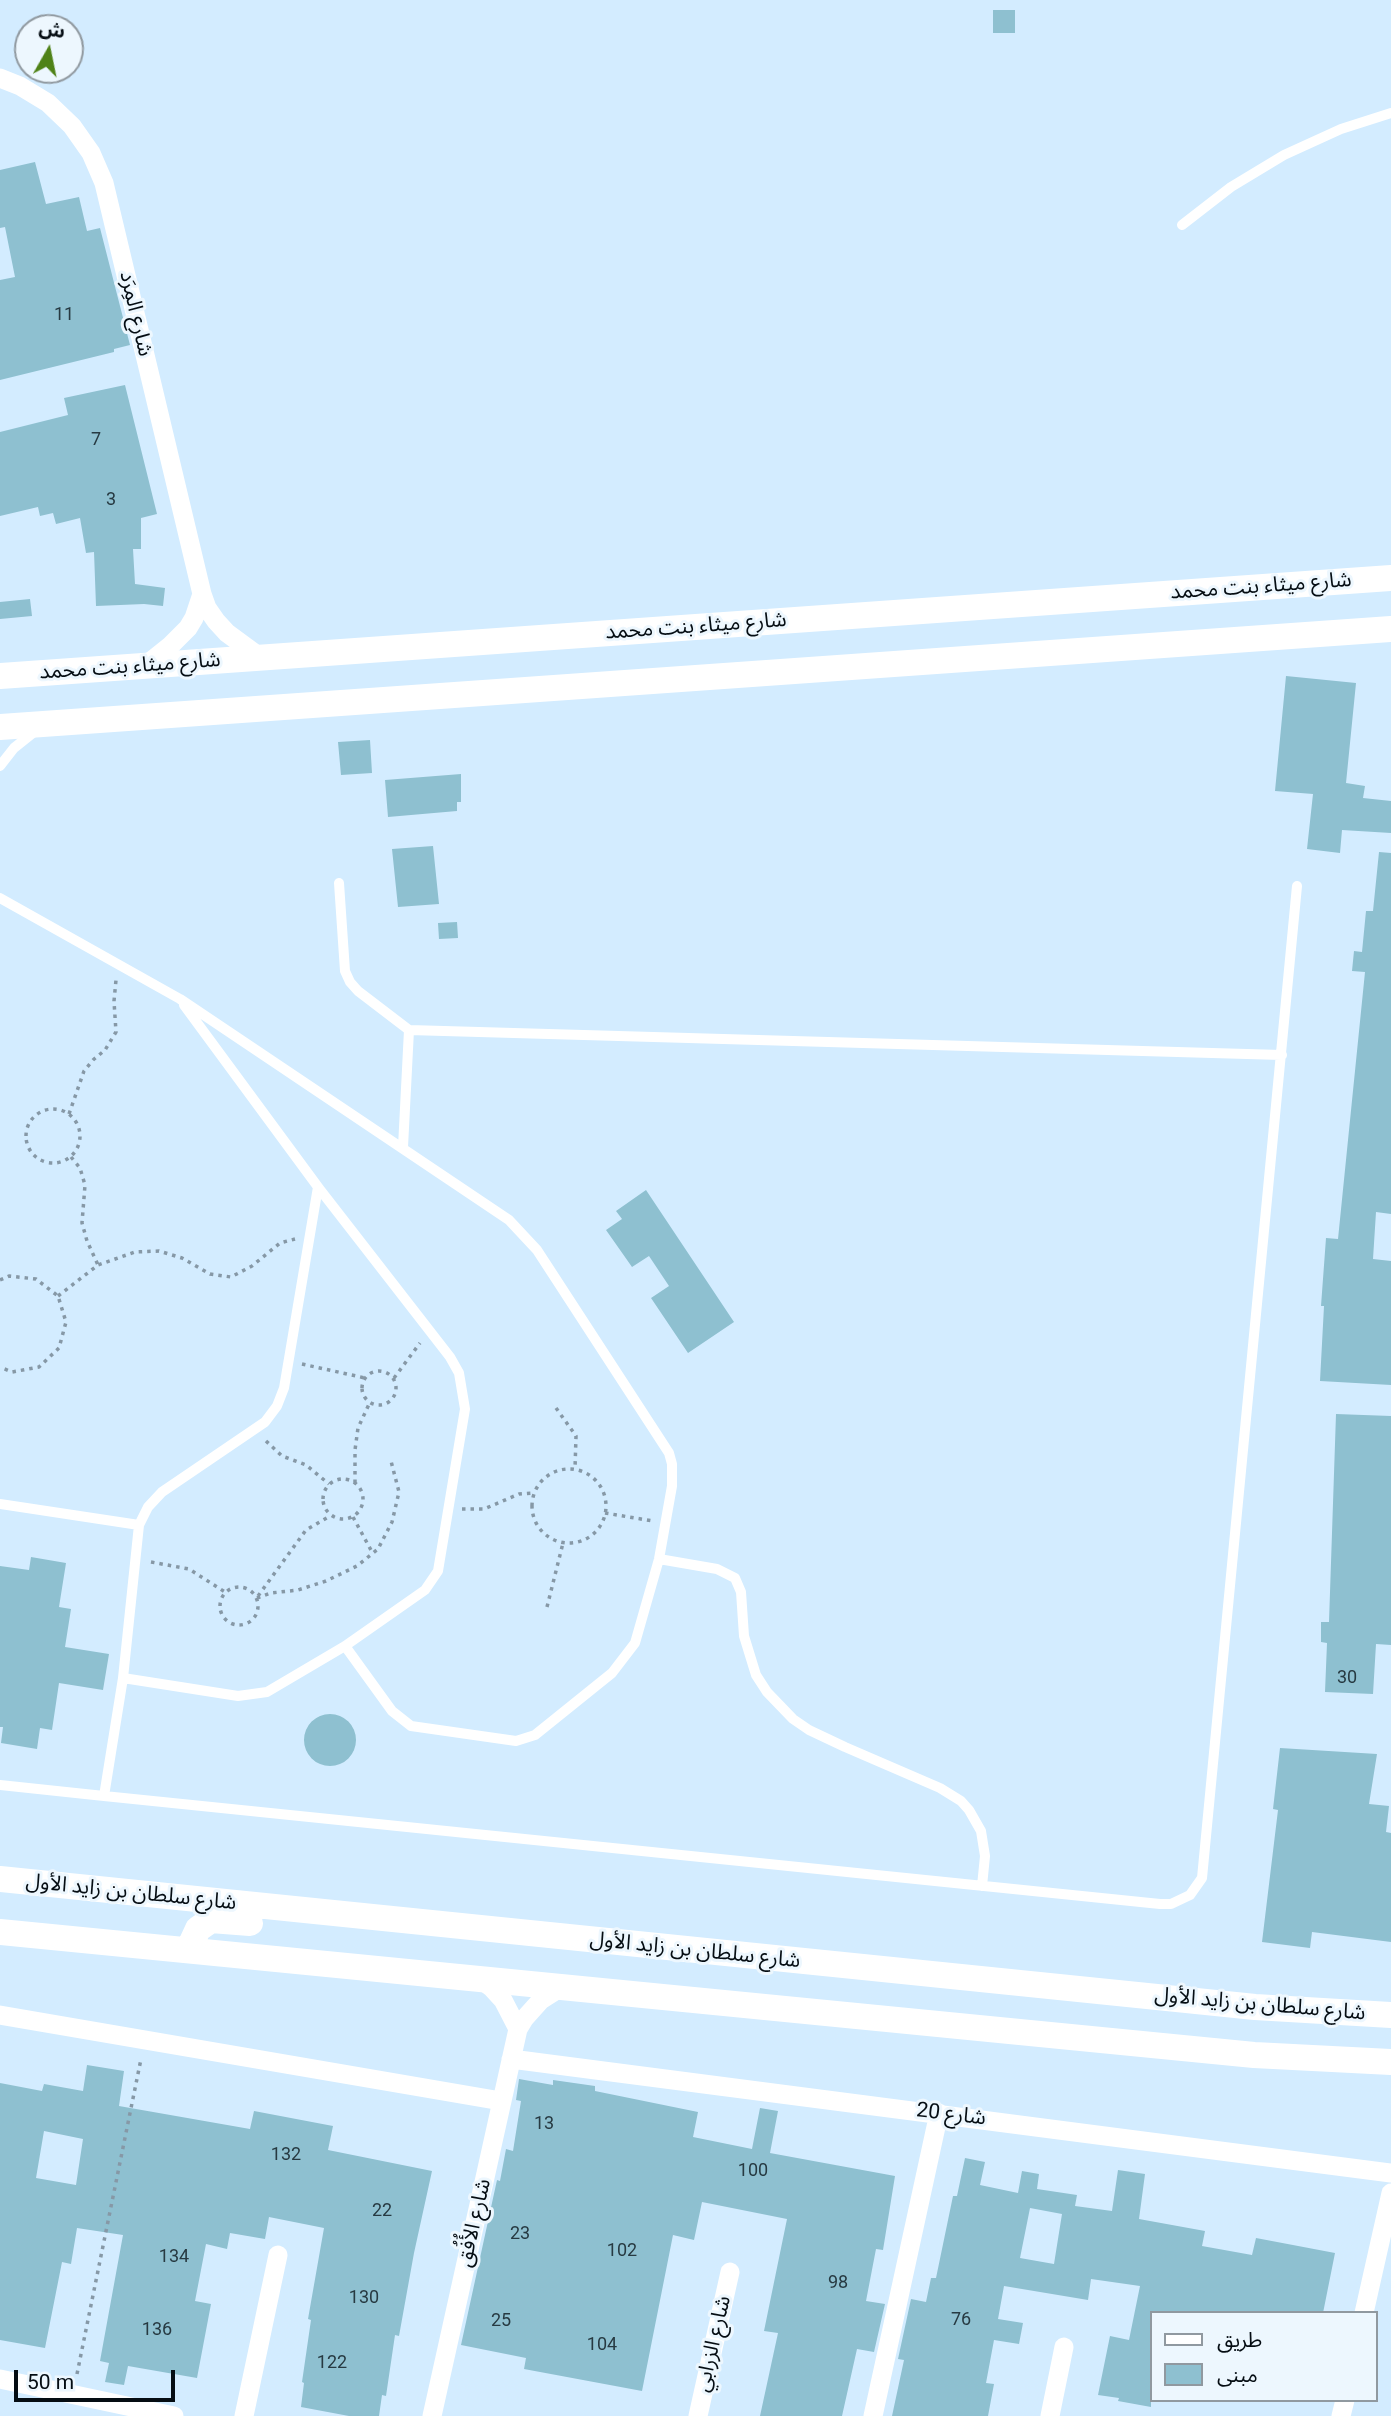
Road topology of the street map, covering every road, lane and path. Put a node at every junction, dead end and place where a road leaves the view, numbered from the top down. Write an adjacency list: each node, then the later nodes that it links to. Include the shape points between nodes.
1 (0, 78): 5 (street, شارع المِرَد, via 48,103 72,126 104,183)
2 (1391, 113): 3 (lane, via 1284,155 1231,187)
3 (1182, 225)
4 (1391, 578): 7 (main road, شارع ميثاء بنت محمد)
5 (202, 594): 7 (street, شارع المِرَد, via 227,633); 8 (street, via 188,628)
6 (1391, 629): 10 (main road)
7 (261, 658): 8 (main road, شارع ميثاء بنت محمد)
8 (145, 666): 9 (main road, شارع ميثاء بنت محمد)
9 (2, 674)
10 (48, 723): 11 (main road); 12 (lane, via 14,748)
11 (0, 727)
12 (0, 766)
13 (340, 883): 18 (lane, via 345,971 350,982)
14 (1297, 886): 19 (lane)
15 (0, 898): 16 (lane)
16 (119, 964): 17 (lane); 20 (path, via 116,1032 84,1071)
17 (180, 999): 21 (lane); 23 (lane)
18 (409, 1030): 19 (lane); 21 (lane)
19 (1282, 1055): 60 (lane, via 1202,1878 1190,1895 1171,1904)
20 (69, 1114): 22 (path, via 80,1132 79,1146); 22 (path, via 42,1111 29,1124 27,1142 45,1162)
21 (403, 1147): 46 (lane, via 509,1220 537,1250 669,1453 673,1475)
22 (71, 1157): 25 (path, via 85,1185 82,1223)
23 (318, 1187): 24 (lane); 28 (lane)
24 (309, 1240): 25 (path, via 293,1238 280,1243 231,1277 210,1274 159,1251 135,1252); 29 (lane)
25 (98, 1265): 27 (path)
26 (0, 1280): 27 (path, via 9,1276 36,1279)
27 (58, 1296): 30 (path, via 66,1322 60,1348 39,1367 12,1372)
28 (430, 1330): 32 (path); 42 (lane, via 459,1373 464,1391)
29 (288, 1362): 31 (path); 35 (lane, via 277,1406)
30 (0, 1367)
31 (365, 1378): 32 (path, via 383,1370); 33 (path, via 362,1391)
32 (394, 1378): 33 (path, via 397,1392 389,1403)
33 (370, 1402): 38 (path, via 359,1428)
34 (556, 1408): 37 (path, via 576,1436)
35 (256, 1429): 39 (path, via 282,1456 306,1465); 47 (lane, via 162,1492)
36 (391, 1461): 49 (path, via 399,1492 392,1521)
37 (575, 1469): 40 (path, via 550,1474); 43 (path, via 599,1485)
38 (355, 1483): 39 (path, via 342,1479); 45 (path, via 363,1505)
39 (329, 1484): 44 (path, via 322,1504)
40 (534, 1493): 42 (path, via 519,1494 484,1509); 48 (path, via 532,1512 539,1529)
41 (0, 1504): 47 (lane)
42 (449, 1507): 55 (lane, via 438,1571 432,1581)
43 (606, 1513): 46 (path); 48 (path, via 590,1537)
44 (330, 1516): 45 (path); 53 (path, via 306,1530)
45 (353, 1517): 49 (path)
46 (665, 1523): 50 (lane)
47 (139, 1525): 51 (lane)
48 (563, 1543): 54 (path)
49 (373, 1553): 53 (path, via 326,1581)
50 (659, 1559): 55 (lane, via 640,1631 629,1653 612,1673 526,1739 419,1728 404,1722); 60 (lane, via 717,1569 735,1578 756,1675 793,1719 940,1788 970,1810 981,1831 985,1856)
51 (135, 1560): 52 (path, via 188,1569); 56 (lane)
52 (225, 1592): 53 (path, via 246,1588); 53 (path, via 221,1614 232,1624 253,1619)
53 (257, 1598)
54 (547, 1607)
55 (345, 1646): 56 (lane, via 257,1695)
56 (122, 1678): 58 (lane)
57 (0, 1785): 58 (lane)
58 (104, 1796): 60 (lane)
59 (0, 1879): 61 (main road, شارع سلطان بن زايد الأول)
60 (982, 1886)
61 (398, 1921): 63 (main road, via 317,1930 211,1920 198,1929); 67 (main road, شارع سلطان بن زايد الأول, via 1266,2008)
62 (0, 1931): 63 (main road)
63 (192, 1951): 64 (main road)
64 (478, 1978): 65 (main road); 68 (street, via 503,2000)
65 (563, 1986): 68 (street, شارع الأُفُق, via 541,2000); 71 (main road, via 1254,2055)
66 (0, 2015): 69 (street)
67 (1391, 2015)
68 (518, 2029): 70 (street, شارع الأُفُق)
69 (145, 2040): 72 (street); 81 (path)
70 (511, 2059): 72 (street, شارع الأُفُق); 73 (street, شارع 20)
71 (1391, 2062)
72 (501, 2101): 84 (street, شارع الأُفُق)
73 (939, 2113): 74 (street, شارع 20); 86 (street)
74 (1391, 2173)
75 (1391, 2193): 78 (street)
76 (278, 2255): 83 (street)
77 (730, 2272): 85 (street, شارع الزرابي)
78 (1364, 2311)
79 (1064, 2347): 87 (street)
80 (0, 2379): 81 (street)
81 (73, 2394): 82 (street)
82 (174, 2416)
83 (244, 2416)
84 (432, 2416)
85 (698, 2416)
86 (873, 2416)
87 (1050, 2416)

